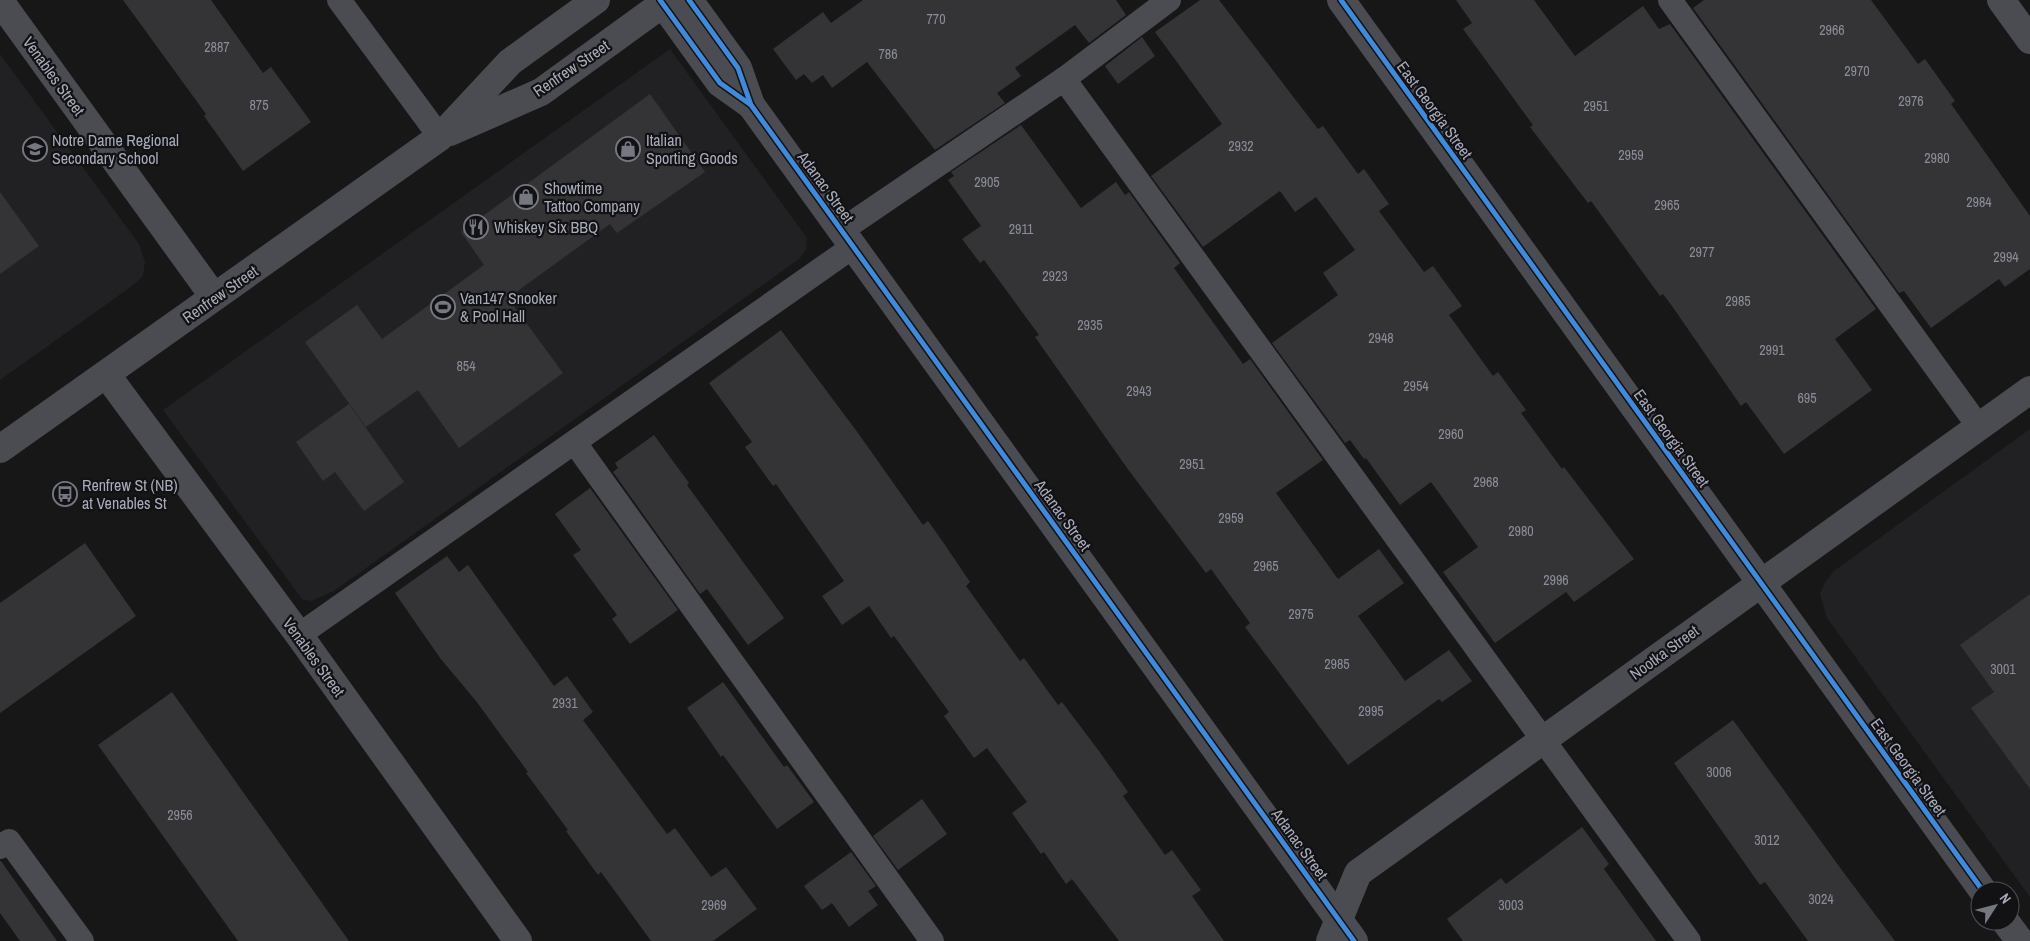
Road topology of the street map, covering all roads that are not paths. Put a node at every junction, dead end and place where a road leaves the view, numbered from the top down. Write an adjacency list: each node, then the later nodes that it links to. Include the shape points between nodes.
1 (339, 0): 13 (lane)
2 (596, 0): 13 (street, Renfrew Street, via 510,62)
3 (689, 0): 12 (street, Adanac Street, via 738,68)
4 (1169, 0): 11 (lane)
5 (1341, 0): 21 (street, East Georgia Street)
6 (1670, 0): 18 (lane)
7 (2001, 0): 10 (street)
8 (0, 1): 15 (street, Venables Street)
9 (666, 2): 12 (street, Adanac Street, via 720,83); 13 (street, Renfrew Street, via 541,92)
10 (2030, 40)
11 (1064, 79): 14 (lane); 23 (lane)
12 (751, 105): 14 (street, Adanac Street)
13 (440, 137): 15 (street, Renfrew Street)
14 (848, 238): 19 (lane); 26 (street, Adanac Street)
15 (214, 297): 16 (street, Renfrew Street)
16 (106, 374): 20 (street, Renfrew Street); 22 (street, Venables Street)
17 (2030, 390): 18 (street, Nootka Street)
18 (1979, 426): 21 (street, Nootka Street)
19 (575, 443): 22 (lane); 29 (lane)
20 (0, 449)
21 (1761, 583): 23 (street, Nootka Street); 25 (street, East Georgia Street)
22 (299, 635): 28 (street, Venables Street)
23 (1543, 740): 26 (street, Nootka Street, via 1358,873); 30 (lane)
24 (0, 847): 27 (lane, via 8,841)
25 (1976, 881)
26 (1341, 934)
27 (82, 941)
28 (518, 941)
29 (932, 941)
30 (1689, 941)

